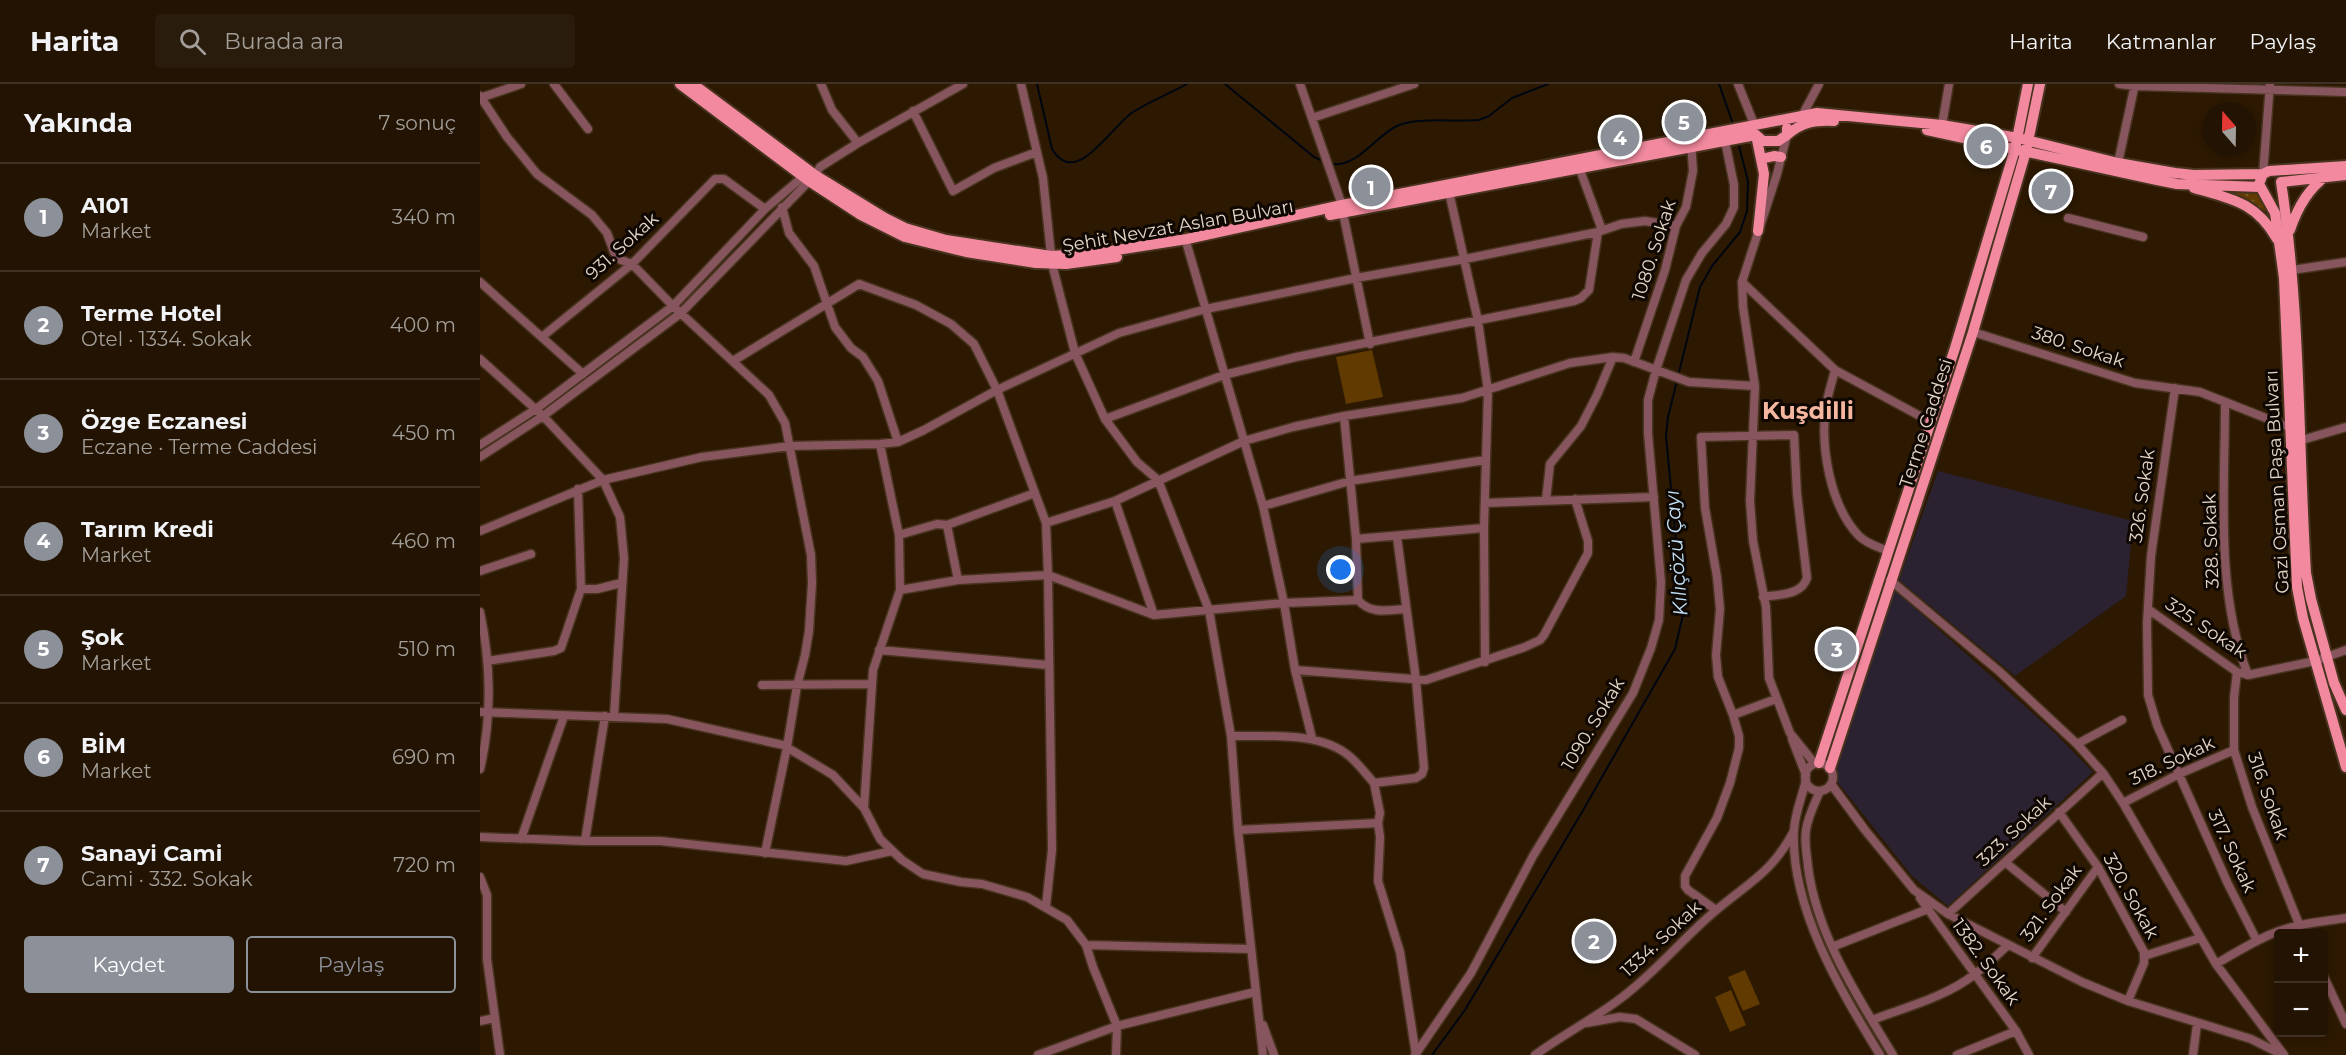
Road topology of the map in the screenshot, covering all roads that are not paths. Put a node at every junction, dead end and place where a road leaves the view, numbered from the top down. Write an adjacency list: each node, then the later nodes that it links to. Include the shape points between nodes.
1 (521, 84): 19 (street)
2 (554, 84): 25 (street)
3 (680, 84): 39 (main road, Şehit Nevzat Aslan Bulvarı)
4 (693, 84): 39 (main road, Şehit Nevzat Aslan Bulvarı)
5 (821, 84): 30 (street, via 832,110)
6 (963, 84): 20 (street)
7 (1021, 84): 32 (street)
8 (1300, 84): 22 (street)
9 (1414, 84): 22 (street)
10 (1738, 84): 26 (street)
11 (1819, 84): 21 (street)
12 (1948, 84): 24 (street)
13 (2028, 84): 31 (main road, Terme Caddesi)
14 (2040, 84): 31 (main road, Terme Caddesi)
15 (2119, 84): 16 (street)
16 (2135, 85): 17 (street); 35 (street)
17 (2270, 88): 18 (street); 38 (street)
18 (2346, 92)
19 (480, 97): 62 (street, via 537,174 592,215 607,233 614,252)
20 (913, 111): 30 (street); 32 (street, via 953,191 994,168)
21 (1803, 114): 23 (main road); 24 (main road)
22 (1312, 118): 50 (street)
23 (1788, 118): 26 (main road); 27 (main road)
24 (1942, 125): 31 (main road)
25 (588, 129)
26 (1751, 131): 27 (main road, via 1769,143); 28 (main road, Şehit Nevzat Aslan Bulvarı); 34 (main road)
27 (1787, 135): 31 (main road, via 1803,124 1821,120 1942,132); 33 (street)
28 (1724, 136): 29 (main road, Şehit Nevzat Aslan Bulvarı); 80 (street, 1090. Sokak, via 1734,185 1734,207 1686,280)
29 (1691, 142): 37 (main road, Şehit Nevzat Aslan Bulvarı); 50 (main road, Şehit Nevzat Aslan Bulvarı); 52 (street, 1080. Sokak, via 1690,189)
30 (858, 143): 39 (street)
31 (2022, 145): 35 (main road); 45 (main road, via 2116,173); 72 (main road, Terme Caddesi); 93 (main road, Terme Caddesi)
32 (1037, 152): 60 (street)
33 (1781, 157): 34 (main road); 41 (street)
34 (1761, 159): 40 (main road)
35 (2118, 163): 38 (main road, via 2194,175)
36 (2346, 166): 38 (main road)
37 (1579, 167): 47 (main road, Şehit Nevzat Aslan Bulvarı); 53 (street)
38 (2266, 172): 44 (main road, via 2276,173); 46 (main road, via 2259,180)
39 (811, 174): 48 (street); 49 (street); 60 (main road, Şehit Nevzat Aslan Bulvarı, via 905,228)
40 (1764, 174): 41 (main road); 54 (main road)
41 (1777, 174): 54 (street)
42 (2346, 175): 43 (main road)
43 (2325, 177): 44 (main road); 55 (main road, via 2303,201)
44 (2281, 182): 46 (main road, via 2278,191); 55 (main road, Gazi Osman Paşa Bulvarı)
45 (2177, 184): 46 (main road); 58 (main road, via 2243,203 2268,223)
46 (2262, 190): 58 (main road, Gazi Osman Paşa Bulvarı, via 2275,213)
47 (1449, 192): 50 (main road, Şehit Nevzat Aslan Bulvarı); 59 (street)
48 (782, 207): 67 (street, via 789,233 814,266); 70 (street)
49 (765, 209): 62 (street, 931. Sokak, via 720,177); 68 (street)
50 (1342, 209): 57 (main road, Şehit Nevzat Aslan Bulvarı); 60 (main road, Şehit Nevzat Aslan Bulvarı); 64 (street)
51 (2068, 218): 56 (street)
52 (1676, 226): 53 (street, via 1637,221); 79 (street, 1080. Sokak)
53 (1600, 231): 59 (street); 71 (street, via 1589,290 1581,298)
54 (1758, 231): 66 (street)
55 (2289, 233): 63 (main road, Gazi Osman Paşa Bulvarı)
56 (2143, 237)
57 (1187, 245): 60 (main road, Şehit Nevzat Aslan Bulvarı, via 1097,261); 69 (street)
58 (2280, 245): 95 (main road, Gazi Osman Paşa Bulvarı)
59 (1465, 259): 64 (street); 71 (street)
60 (1051, 260): 75 (street)
61 (2346, 262): 63 (street)
62 (632, 264): 68 (street); 73 (street, 931. Sokak)
63 (2292, 270): 97 (main road, Gazi Osman Paşa Bulvarı)
64 (1356, 278): 69 (street); 74 (street)
65 (480, 282): 73 (street)
66 (1742, 282): 81 (street); 84 (street)
67 (826, 304): 78 (street); 86 (street, via 860,284 916,305 951,324 974,344); 99 (street, via 841,338 863,357 878,381)
68 (673, 306): 70 (street); 82 (street)
69 (1206, 309): 75 (street, via 1119,333); 83 (street)
70 (681, 313): 78 (street); 90 (street)
71 (1478, 321): 74 (street); 87 (street)
72 (1973, 332): 85 (street, 380. Sokak, via 2135,383); 128 (main road, Terme Caddesi)
73 (543, 336): 82 (street)
74 (1370, 344): 83 (street)
75 (1075, 353): 86 (street); 92 (street)
76 (1613, 357): 79 (street); 87 (street, via 1548,368); 112 (street, via 1581,426 1550,464)
77 (480, 359): 89 (street)
78 (733, 361): 102 (street, via 775,403)
79 (1634, 362): 80 (street)
80 (1656, 370): 84 (street, via 1689,382); 110 (street, 1090. Sokak, via 1647,414)
81 (1835, 370): 93 (street); 123 (street, via 1824,425 1829,474 1840,506 1860,537)
82 (583, 374): 89 (street)
83 (1224, 375): 92 (street); 98 (street)
84 (1755, 386): 96 (street)
85 (2175, 388): 88 (street, 380. Sokak, via 2200,392); 136 (street, 326. Sokak, via 2151,556)
86 (997, 390): 99 (street); 109 (street)
87 (1488, 390): 91 (street, via 1462,398); 104 (street)
88 (2225, 404): 95 (street, 380. Sokak); 149 (street, 328. Sokak, via 2229,605)
89 (536, 409): 90 (street); 101 (street)
90 (543, 416): 103 (street); 105 (street)
91 (1344, 416): 98 (street); 107 (street)
92 (1105, 419): 106 (street, via 1137,462)
93 (1931, 422): 123 (main road, Terme Caddesi)
94 (2346, 427): 97 (street)
95 (2290, 428): 144 (main road, Gazi Osman Paşa Bulvarı, via 2297,586)
96 (1753, 435): 132 (street, via 1750,501); 132 (street, via 1794,435 1807,578 1798,591); 157 (street, via 1701,437 1705,508 1720,609 1718,677)
97 (2302, 440): 142 (main road, Gazi Osman Paşa Bulvarı, via 2306,573)
98 (1244, 441): 106 (street); 115 (street)
99 (898, 442): 100 (street)
100 (880, 444): 102 (street); 120 (street)
101 (480, 445)
102 (790, 446): 105 (street, via 702,457); 153 (street, via 811,555 809,631)
103 (480, 457)
104 (1485, 460): 107 (street); 114 (street)
105 (603, 480): 108 (street); 129 (street, via 620,517 624,558)
106 (1158, 480): 113 (street); 137 (street)
107 (1350, 481): 115 (street); 122 (street)
108 (578, 489): 119 (street); 130 (street)
109 (1035, 493): 116 (street); 117 (street)
110 (1654, 497): 111 (street); 227 (street, 1090. Sokak, via 1660,601 1655,636 1642,673 1533,856 1471,973)
111 (1575, 499): 112 (street); 145 (street, via 1588,553 1550,624 1540,640)
112 (1546, 500): 114 (street)
113 (1115, 501): 116 (street); 139 (street)
114 (1485, 503): 118 (street)
115 (1263, 506): 134 (street)
116 (1046, 523): 126 (street)
117 (947, 525): 120 (street, via 937,524); 127 (street)
118 (1484, 528): 121 (street); 145 (street)
119 (480, 531)
120 (899, 535): 131 (street)
121 (1397, 537): 122 (street); 135 (street)
122 (1356, 539): 133 (street)
123 (1888, 551): 167 (main road, Terme Caddesi)
124 (531, 554): 125 (street)
125 (480, 571)
126 (1048, 575): 127 (street); 139 (street); 146 (street)
127 (958, 580): 131 (street)
128 (1890, 580): 164 (street, via 2000,672); 167 (main road, Terme Caddesi)
129 (621, 583): 130 (street); 159 (street)
130 (581, 589): 143 (street, via 561,648)
131 (900, 590): 140 (street)
132 (1763, 597): 154 (street, via 1769,678)
133 (1358, 600): 134 (street); 135 (street, via 1373,611)
134 (1284, 603): 137 (street); 147 (street)
135 (1406, 609): 150 (street)
136 (2148, 609): 148 (street, 325. Sokak); 171 (street, 326. Sokak, via 2148,695)
137 (1209, 610): 139 (street); 162 (street)
138 (480, 612): 143 (street)
139 (1154, 615)
140 (879, 650): 146 (street); 151 (street)
141 (2346, 650): 142 (street, 325. Sokak)
142 (2327, 658): 144 (street, 325. Sokak); 155 (main road, Gazi Osman Paşa Bulvarı)
143 (487, 661): 156 (street)
144 (2315, 661): 149 (street, 325. Sokak); 168 (main road, Gazi Osman Paşa Bulvarı)
145 (1485, 662): 150 (street, via 1436,678)
146 (1048, 665): 191 (street, via 1052,850)
147 (1295, 670): 150 (street); 163 (street)
148 (2237, 672): 149 (street, 325. Sokak); 166 (street, 316. Sokak)
149 (2248, 675)
150 (1416, 680): 173 (street, via 1422,774)
151 (872, 684): 153 (street); 177 (street)
152 (762, 685): 153 (street)
153 (797, 686): 165 (street)
154 (1776, 699): 157 (street); 161 (street)
155 (2346, 710)
156 (484, 712): 158 (street); 169 (street)
157 (1733, 715): 193 (street, via 1739,748 1730,783 1718,818 1684,881 1688,890)
158 (564, 716): 159 (street); 183 (street)
159 (610, 716): 165 (street, via 667,719); 184 (street)
160 (2122, 720): 164 (street)
161 (1790, 733): 167 (street); 172 (street)
162 (1231, 736): 163 (street); 180 (street)
163 (1312, 738): 173 (street, via 1348,756)
164 (2077, 744): 170 (street)
165 (787, 747): 177 (street, via 833,775); 186 (street)
166 (2234, 750): 171 (street, 318. Sokak); 197 (street, 316. Sokak, via 2252,807)
167 (1822, 765): 172 (street, via 1809,768); 174 (street, via 1833,776)
168 (2346, 766)
169 (480, 769)
170 (2103, 774): 176 (street); 178 (street, 323. Sokak)
171 (2179, 774): 176 (street, 318. Sokak); 200 (street, 317. Sokak)
172 (1806, 778): 175 (street, via 1811,788); 181 (street)
173 (1374, 783): 179 (street)
174 (1831, 784): 175 (street); 190 (street)
175 (1820, 791): 203 (street, via 1806,831 1807,854 1813,889)
176 (2123, 803): 199 (street)
177 (864, 808): 185 (street, via 880,839)
178 (2059, 812): 187 (street, 323. Sokak); 188 (street, 320. Sokak)
179 (1378, 823): 180 (street); 227 (street, via 1378,881 1400,952)
180 (1238, 830): 204 (street)
181 (1794, 831): 193 (street, 1334. Sokak, via 1761,876); 230 (street, via 1803,893 1826,960)
182 (480, 837): 183 (street)
183 (521, 839): 184 (street)
184 (585, 841): 186 (street, via 660,841)
185 (892, 851): 186 (street, via 846,861); 191 (street, via 922,874 1005,889)
186 (765, 853)
187 (2005, 862): 194 (street); 195 (street, 323. Sokak)
188 (2098, 867): 194 (street, 321. Sokak); 205 (street, 320. Sokak)
189 (480, 877): 207 (street, via 487,895)
190 (1914, 890): 192 (street, 1382. Sokak); 195 (street)
191 (1046, 906): 201 (street, via 1067,920)
192 (1928, 909): 203 (street); 209 (street, 1382. Sokak)
193 (1716, 910): 217 (street, 1334. Sokak, via 1637,985)
194 (2066, 912): 206 (street, 321. Sokak)
195 (1948, 914): 202 (street)
196 (2346, 918): 197 (street)
197 (2301, 929)
198 (2274, 936): 200 (street)
199 (2199, 938): 205 (street); 208 (street)
200 (2257, 941): 208 (street)
201 (1086, 945): 204 (street); 220 (street)
202 (2007, 946): 206 (street); 209 (street)
203 (1832, 947): 215 (street)
204 (1251, 949): 211 (street)
205 (2144, 956): 212 (street, 320. Sokak, via 2142,971)
206 (2032, 958): 212 (street)
207 (484, 960): 214 (street)
208 (2216, 964): 235 (street)
209 (1975, 974): 215 (street, via 1941,994); 221 (street, 1382. Sokak)
210 (2327, 983): 219 (street)
211 (1255, 992): 213 (street); 220 (street)
212 (2128, 1001): 218 (street)
213 (1259, 1013): 225 (street); 226 (street)
214 (495, 1018): 216 (street); 222 (street)
215 (1872, 1020): 231 (street)
216 (480, 1021)
217 (1581, 1023): 228 (street, 1334. Sokak); 229 (street, via 1630,1017)
218 (2197, 1024): 234 (street); 235 (street, via 2251,1039)
219 (2346, 1024)
220 (1117, 1026): 223 (street); 224 (street)
221 (2016, 1031): 232 (street); 233 (street, 1382. Sokak)
222 (500, 1055)
223 (1038, 1055)
224 (1116, 1055)
225 (1263, 1055)
226 (1274, 1055)
227 (1416, 1055)
228 (1535, 1055)
229 (1694, 1055)
230 (1880, 1055)
231 (1893, 1055)
232 (1958, 1055)
233 (2029, 1055)
234 (2193, 1055)
235 (2283, 1055)

